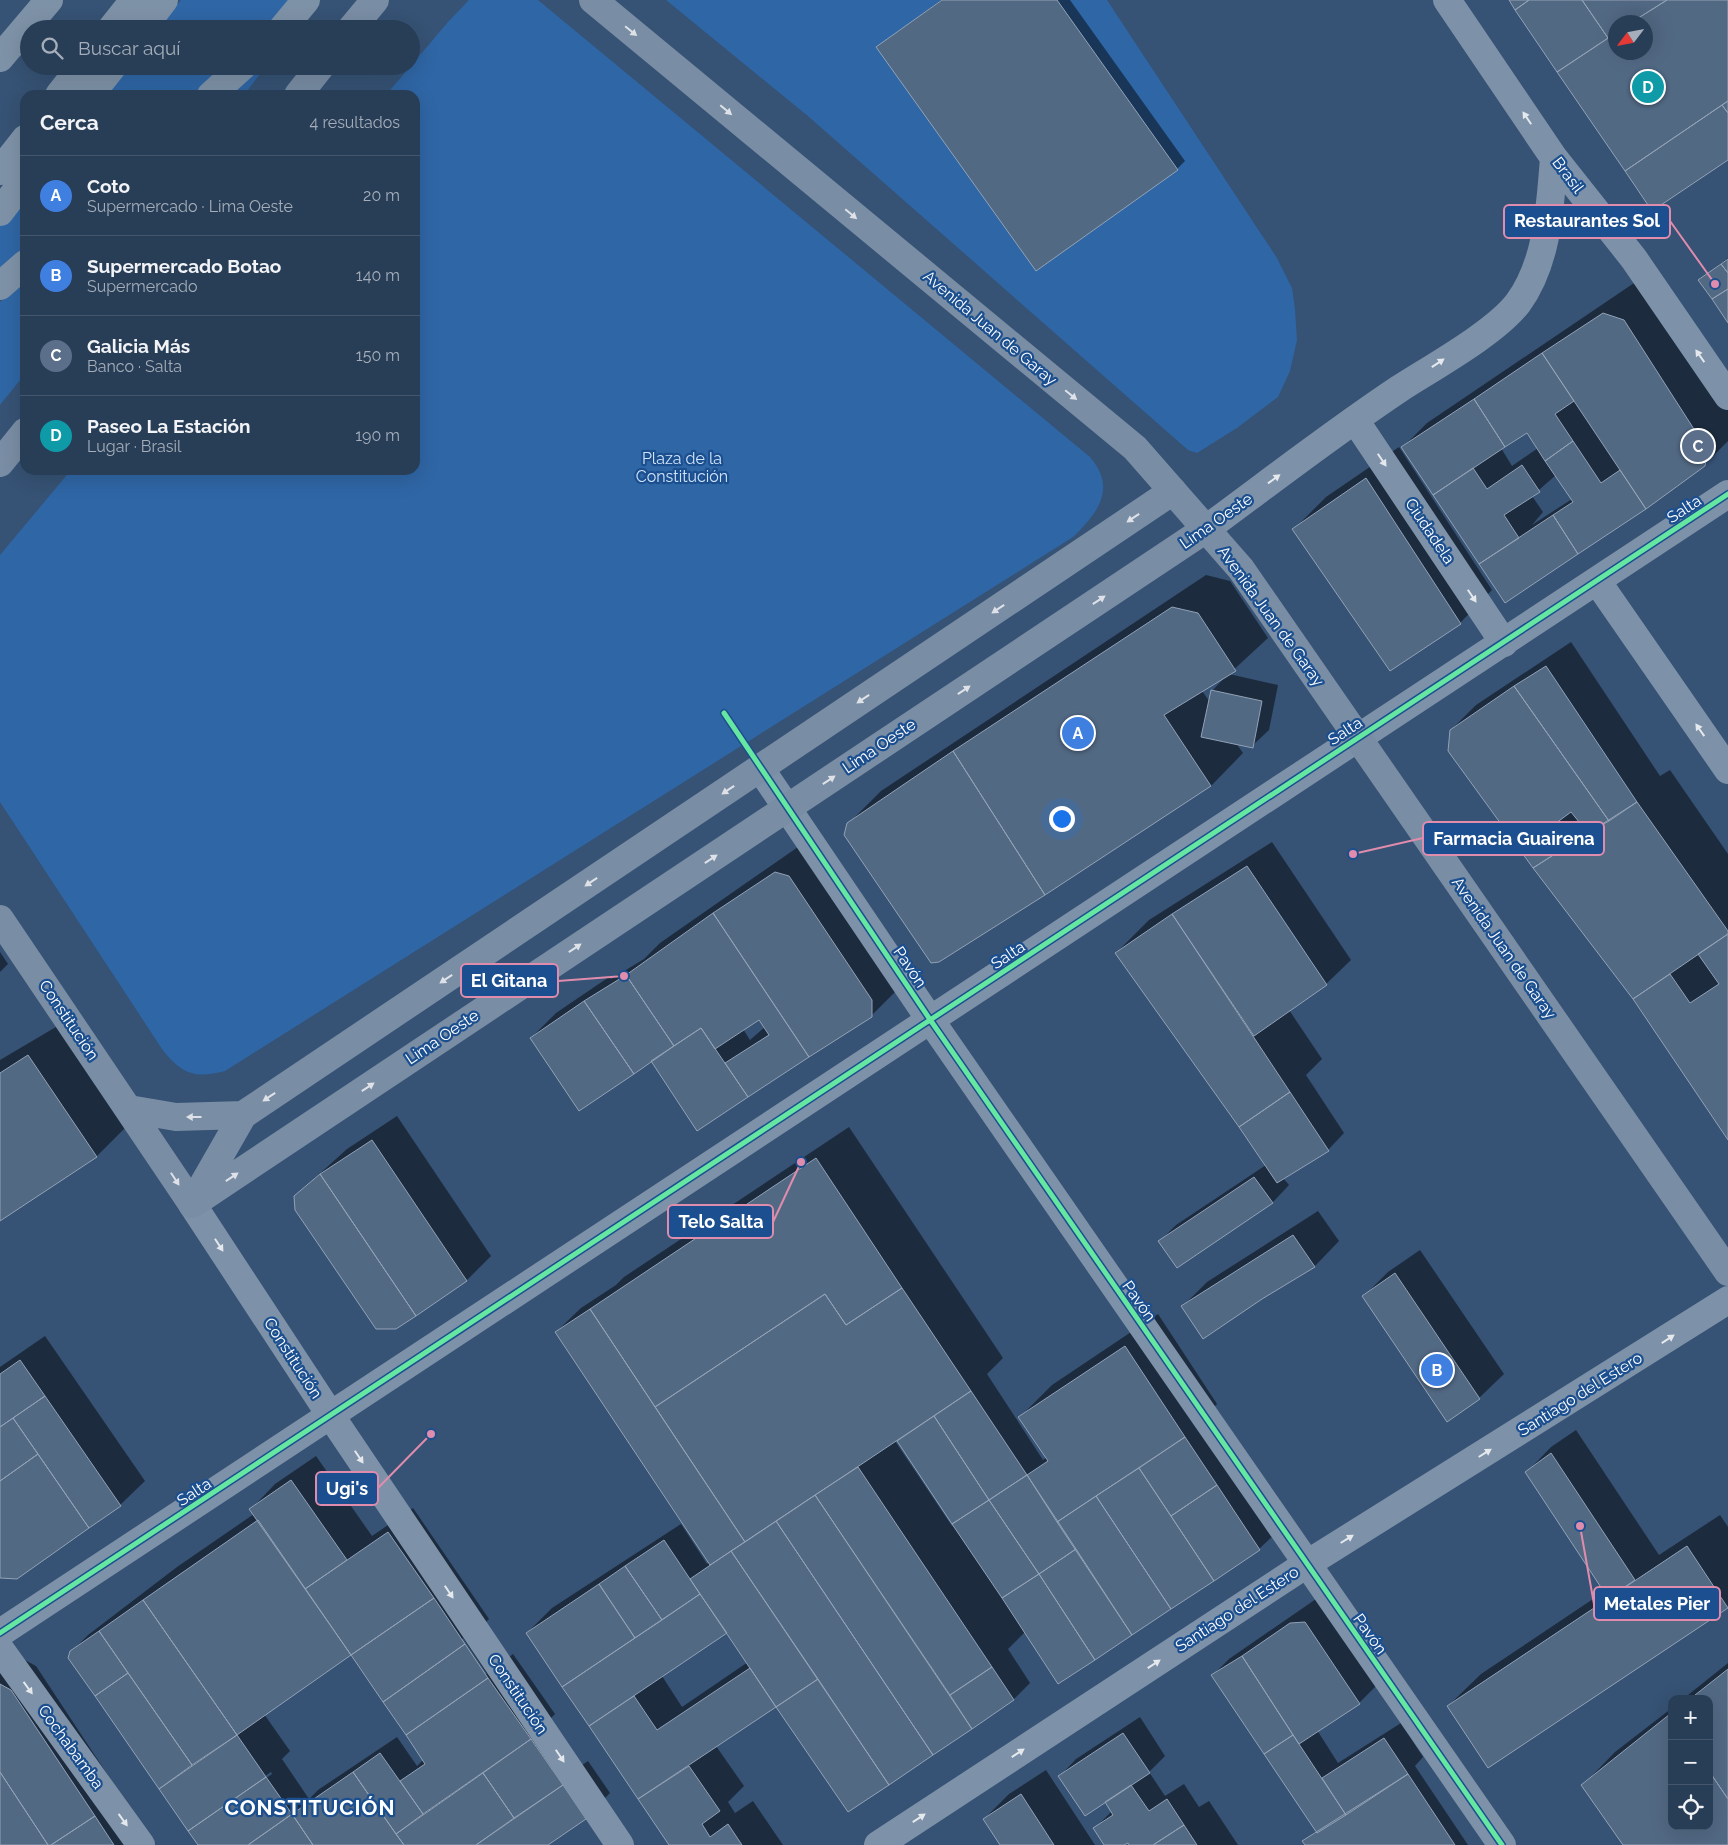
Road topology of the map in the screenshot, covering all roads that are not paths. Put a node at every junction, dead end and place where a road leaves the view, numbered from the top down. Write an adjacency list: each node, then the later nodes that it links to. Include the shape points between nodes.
1 (49, 0): 8 (highway)
2 (134, 0): 9 (highway)
3 (164, 0): 10 (highway)
4 (306, 0): 11 (highway)
5 (375, 0): 12 (main road)
6 (593, 0): 34 (main road, Avenida Juan de Garay, one-way to 34, via 1135,448)
7 (1447, 0): 24 (street, Brasil, one-way to 7)
8 (32, 20)
9 (118, 20)
10 (149, 20)
11 (289, 20)
12 (358, 20)
13 (20, 34): 14 (highway)
14 (0, 58)
15 (75, 75): 19 (highway)
16 (105, 75): 20 (highway)
17 (233, 75): 21 (highway)
18 (314, 75): 22 (main road)
19 (63, 90)
20 (94, 90)
21 (217, 90)
22 (302, 90)
23 (20, 145): 25 (highway)
24 (1554, 158): 30 (street, Brasil, one-way to 24, via 1634,260); 31 (street, Lima Oeste, one-way to 24, via 1491,328 1518,303 1537,268 1549,216)
25 (0, 171)
26 (20, 186): 27 (highway)
27 (0, 212)
28 (20, 268): 29 (highway)
29 (0, 286)
30 (1728, 396)
31 (1355, 420): 36 (street, Lima Oeste, one-way to 31); 38 (street, Ciudadela, one-way to 38)
32 (20, 438): 33 (main road)
33 (0, 463)
34 (1173, 491): 36 (main road, Avenida Juan de Garay); 40 (main road, one-way to 40)
35 (1728, 494): 37 (street, Salta)
36 (1206, 529): 39 (main road, Avenida Juan de Garay, via 1241,569); 42 (main road, Lima Oeste, one-way to 36)
37 (1597, 581): 38 (street, Salta); 41 (street, one-way to 37)
38 (1504, 643): 39 (street, Salta)
39 (1358, 737): 44 (street, Salta); 48 (main road, Avenida Juan de Garay)
40 (760, 768): 42 (street, Pavón); 46 (main road, one-way to 46)
41 (1728, 770)
42 (788, 807): 44 (street, Pavón); 47 (main road, Lima Oeste, one-way to 42)
43 (0, 919): 45 (main road, Constitución)
44 (931, 1021): 50 (street, Salta); 51 (street, Pavón)
45 (129, 1109): 46 (main road, one-way to 45, via 176,1117); 47 (main road, Constitución, one-way to 47)
46 (243, 1115): 47 (main road)
47 (192, 1204): 50 (street, Constitución, one-way to 50)
48 (1728, 1272)
49 (1728, 1300): 51 (street, Santiago del Estero, one-way to 49)
50 (331, 1416): 52 (street, Salta); 55 (street, Constitución, one-way to 55)
51 (1306, 1564): 56 (street, Santiago del Estero, one-way to 51); 57 (street, Pavón)
52 (0, 1633)
53 (0, 1649): 54 (street, Cochabamba, one-way to 54)
54 (141, 1845)
55 (620, 1845)
56 (878, 1845)
57 (1502, 1845)

